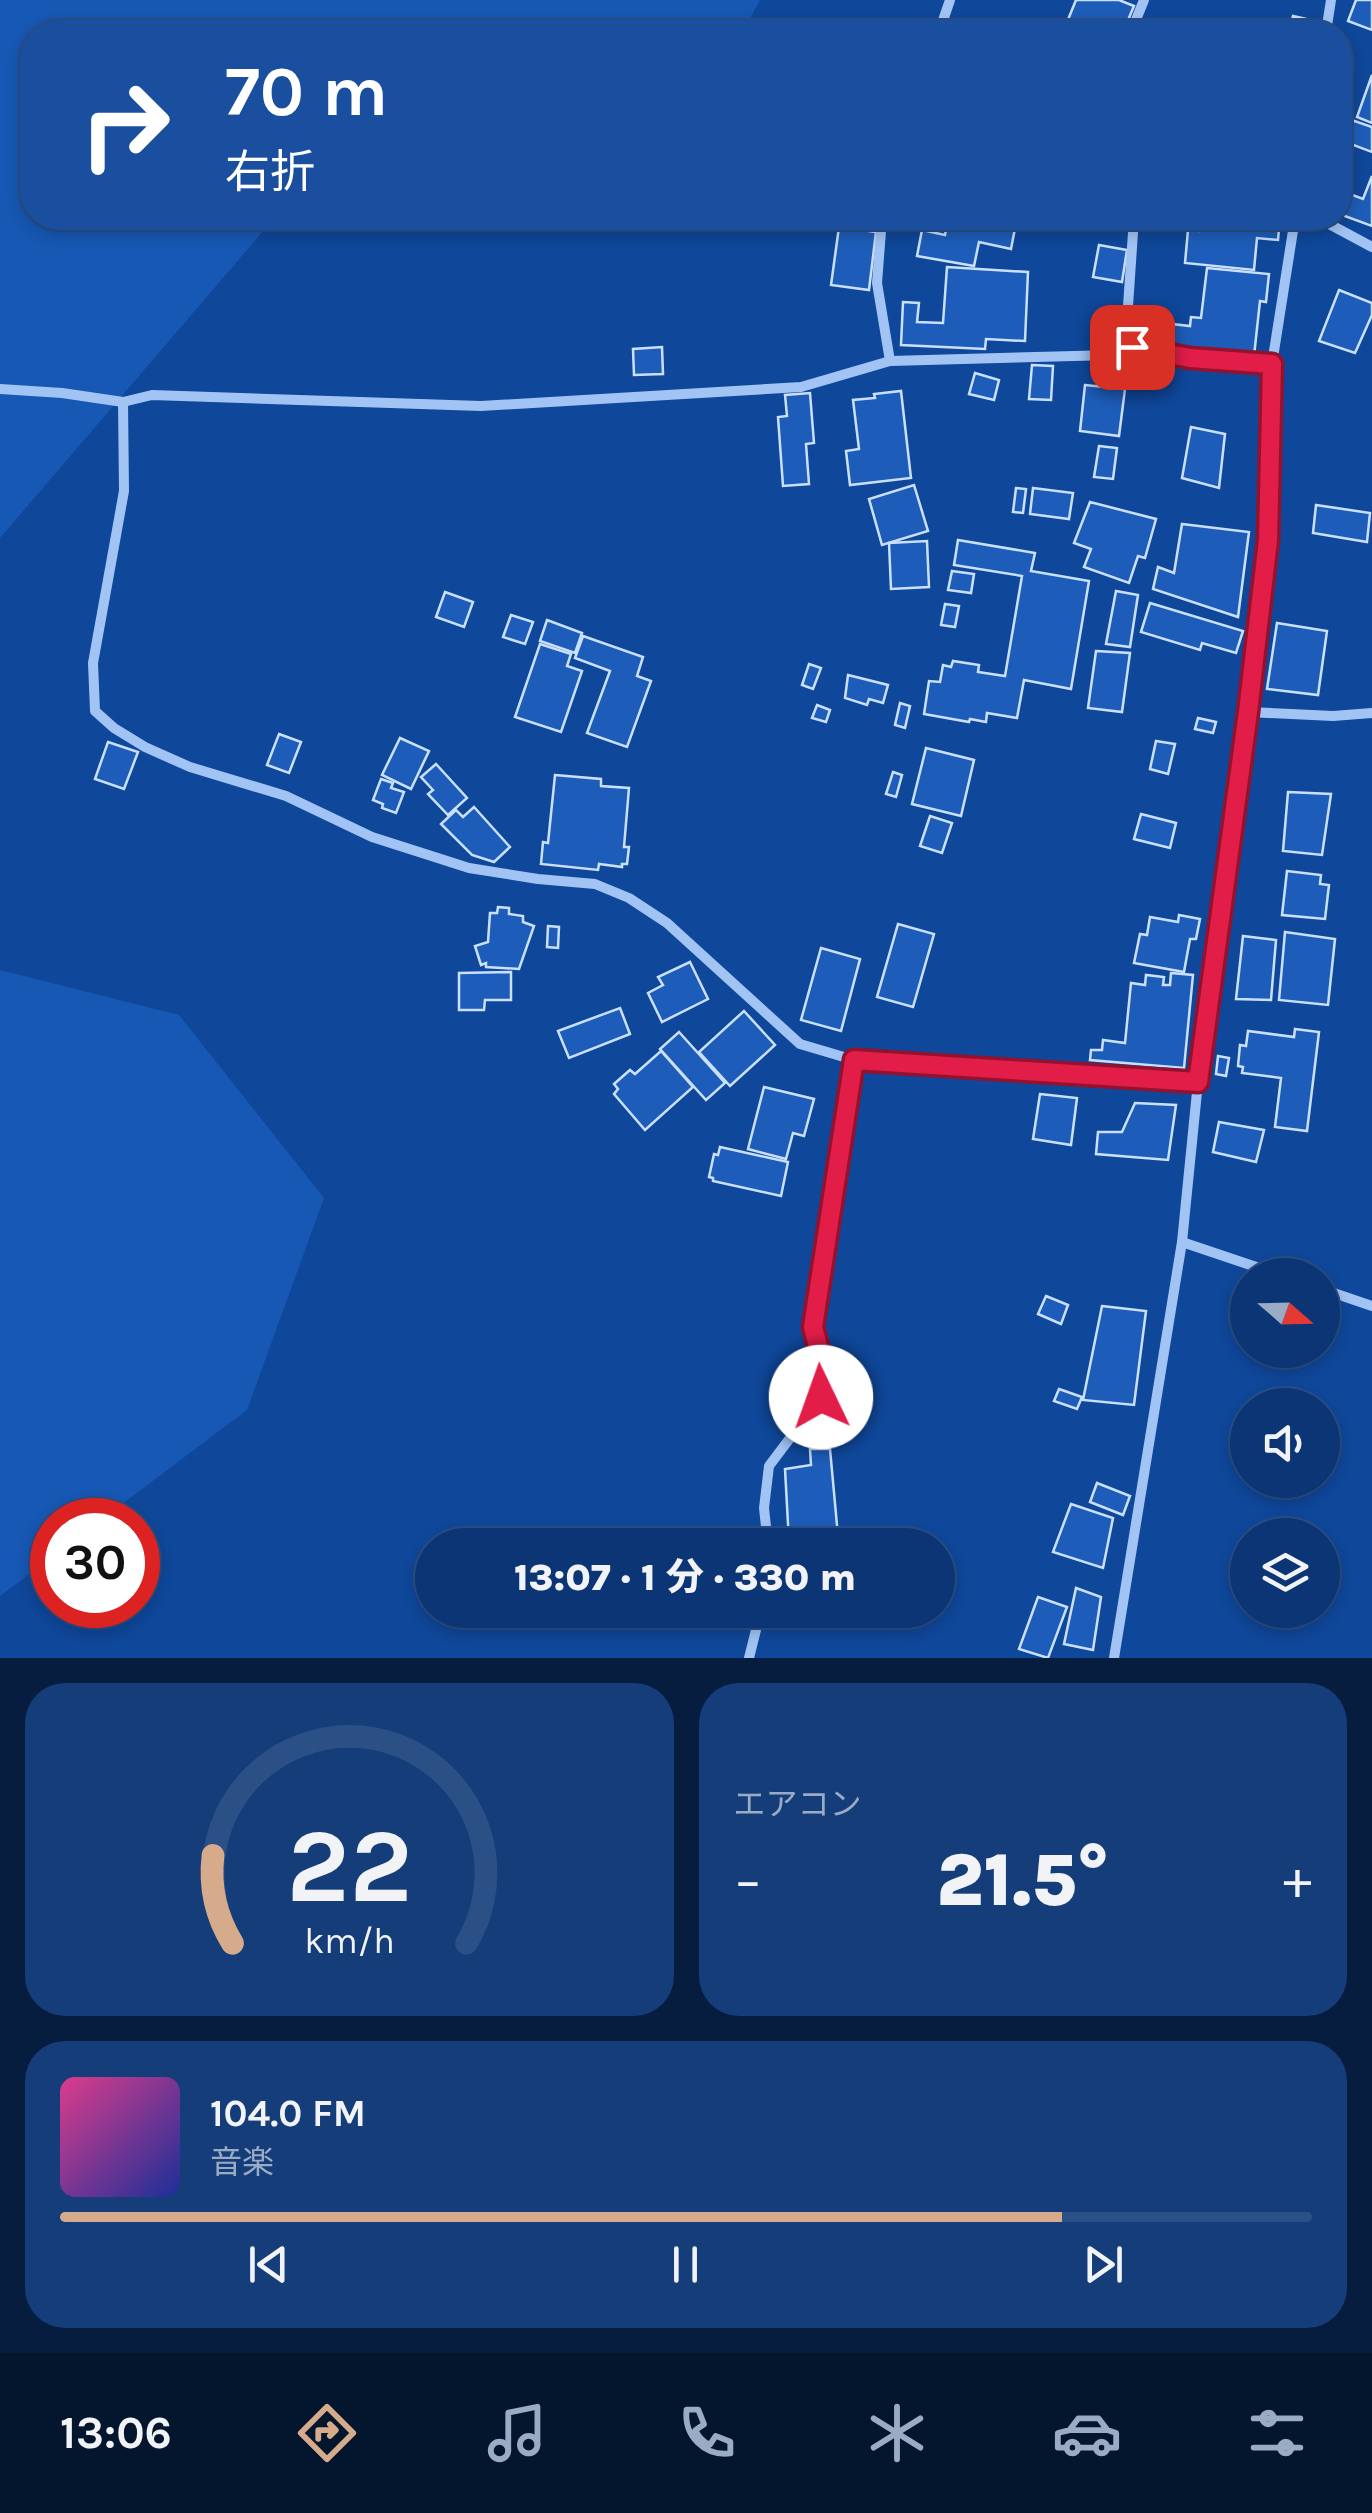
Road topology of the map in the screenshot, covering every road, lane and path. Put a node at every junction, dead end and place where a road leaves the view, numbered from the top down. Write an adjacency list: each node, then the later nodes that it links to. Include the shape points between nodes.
1 (881, 230): 7 (street, via 877,282)
2 (1133, 230): 6 (street)
3 (1293, 230): 8 (street)
4 (1340, 230): 5 (street)
5 (1372, 247)
6 (1125, 350): 7 (street); 8 (street)
7 (890, 361): 10 (street, via 802,387 481,406 152,395)
8 (1272, 364): 11 (street, via 1268,540)
9 (0, 389): 10 (street)
10 (122, 402): 13 (street, via 124,491 94,664 95,711 144,746 286,796 372,838 469,868 595,884 629,898 667,923 800,1044)
11 (1248, 712): 12 (street); 14 (street)
12 (1372, 713)
13 (854, 1060): 14 (street); 19 (street, via 813,1327 825,1374 821,1397 769,1466)
14 (1198, 1082): 15 (street)
15 (1182, 1242): 16 (street); 22 (street)
16 (1230, 1258)
17 (1340, 1295): 18 (street)
18 (1372, 1306)
19 (766, 1528)
20 (756, 1628): 21 (street)
21 (749, 1658)
22 (1114, 1658)

